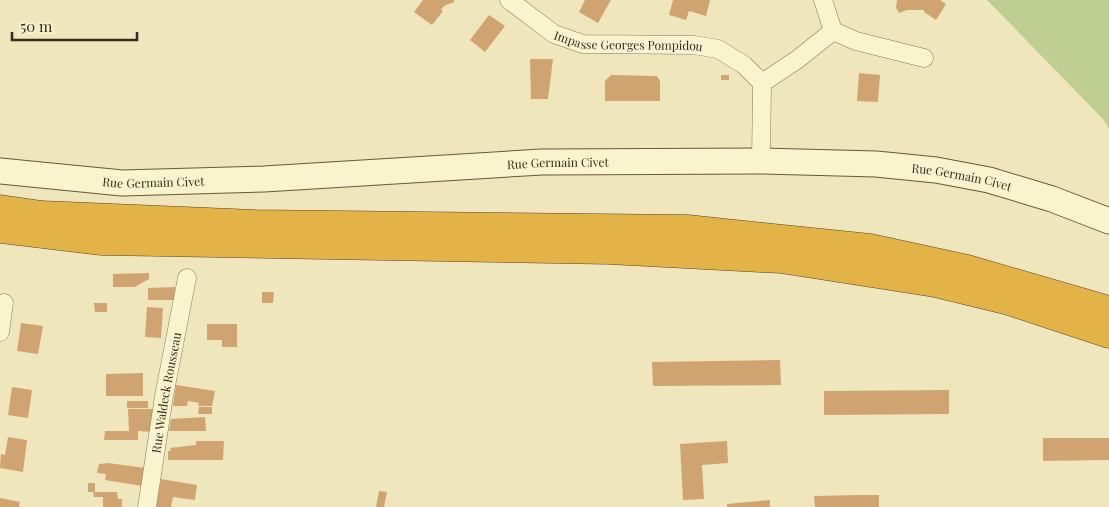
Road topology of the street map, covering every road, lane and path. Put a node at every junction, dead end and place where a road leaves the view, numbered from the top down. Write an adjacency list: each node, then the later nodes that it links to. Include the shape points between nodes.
1 (508, 0): 5 (street, Impasse Georges Pompidou, via 554,34 583,44 694,45 718,49 744,65)
2 (823, 0): 3 (street)
3 (833, 31): 4 (street, via 856,42); 5 (street)
4 (924, 58)
5 (762, 83): 6 (street)
6 (761, 161): 7 (street, Rue Germain Civet, via 542,162 264,179 122,183); 9 (street, Rue Germain Civet, via 876,164 936,170 998,183)
7 (0, 170)
8 (0, 209): 13 (highway, via 42,215 255,224 687,229 870,248 967,269)
9 (1109, 221)
10 (0, 229): 15 (highway, via 102,241 609,250 781,259 935,283 1009,301)
11 (187, 278): 16 (street, Rue Waldeck Rousseau)
12 (4, 303): 14 (street)
13 (1109, 310)
14 (0, 332)
15 (1109, 334)
16 (147, 507)

